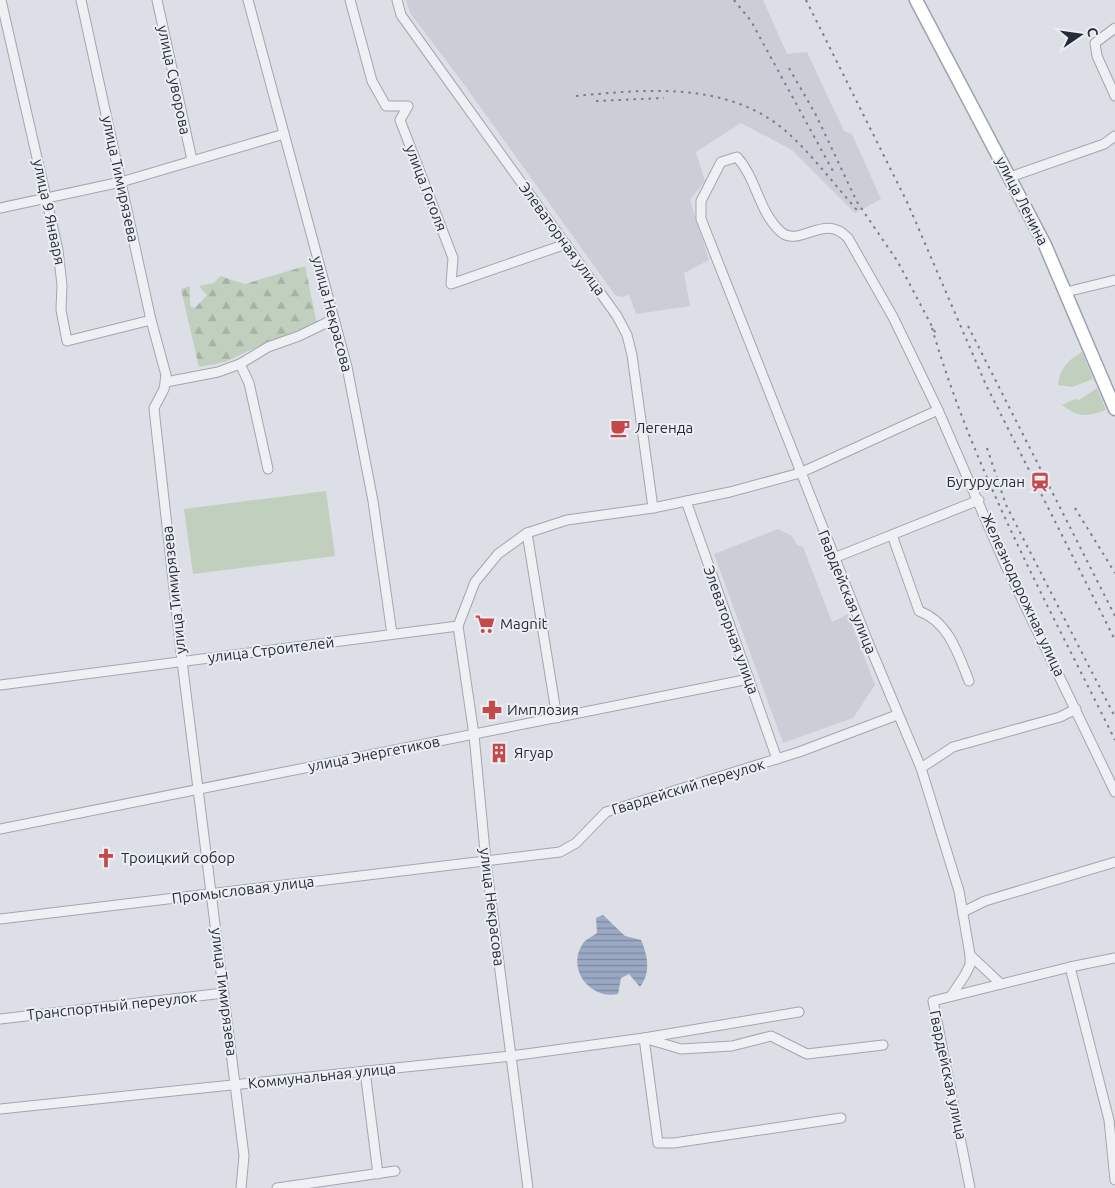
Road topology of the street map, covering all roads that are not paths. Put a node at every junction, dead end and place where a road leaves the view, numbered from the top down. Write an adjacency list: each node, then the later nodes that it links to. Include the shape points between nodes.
1 (1, 0): 15 (street, улица 9 Января)
2 (81, 0): 14 (street, улица Тимирязева)
3 (157, 0): 12 (street, улица Суворова)
4 (248, 0): 10 (street, улица Некрасова)
5 (350, 0): 18 (street, улица Гоголя, via 372,81 386,106 408,106 400,120 453,258 451,284)
6 (397, 0): 18 (street, Элеваторная улица, via 401,15)
7 (916, 0): 13 (main road, улица Ленина)
8 (1115, 28): 9 (street, via 1094,43)
9 (1115, 96)
10 (284, 134): 12 (street); 21 (street, улица Некрасова)
11 (1115, 136): 13 (street, via 1104,144)
12 (192, 160): 14 (street)
13 (1010, 177): 20 (main road, улица Ленина)
14 (121, 182): 15 (street); 22 (street, улица Тимирязева)
15 (46, 197): 16 (street); 22 (street, улица 9 Января, via 61,268 61,310 67,341)
16 (0, 208)
17 (848, 238): 26 (street, Железнодорожная улица, via 893,317); 28 (street, Гвардейская улица, via 841,230 830,228 817,228 801,236 781,232 763,209 752,176 737,157 721,162 701,201 701,219 712,251)
18 (566, 244): 31 (street, Элеваторная улица, via 627,335 637,382)
19 (1115, 280): 20 (street)
20 (1066, 292): 25 (main road, улица Ленина)
21 (334, 319): 23 (street, via 268,347); 36 (street, улица Некрасова, via 365,457)
22 (151, 320): 24 (street, улица Тимирязева)
23 (240, 364): 24 (street, via 218,372); 27 (street, via 249,383)
24 (166, 382): 37 (street, улица Тимирязева, via 154,408)
25 (1115, 409)
26 (938, 410): 28 (street); 29 (street, Железнодорожная улица)
27 (268, 469)
28 (800, 473): 30 (street); 34 (street, Гвардейская улица)
29 (978, 500): 33 (street); 41 (street, Железнодорожная улица, via 1005,564)
30 (686, 502): 31 (street); 38 (street, Элеваторная улица)
31 (653, 508): 32 (street, via 567,520)
32 (527, 533): 35 (street, via 498,554 475,582); 43 (street)
33 (892, 535): 34 (street); 39 (street, via 919,611 942,625)
34 (834, 558): 42 (street, Гвардейская улица)
35 (458, 626): 36 (street, улица Строителей); 44 (street, улица Некрасова)
36 (392, 634): 37 (street, улица Строителей)
37 (182, 661): 40 (street, улица Строителей); 47 (street, улица Тимирязева)
38 (749, 679): 43 (street, улица Энергетиков); 45 (street, Элеваторная улица)
39 (969, 681)
40 (0, 685)
41 (1076, 709): 46 (street, via 1060,717 953,747); 48 (street, Железнодорожная улица)
42 (897, 715): 45 (street, Гвардейский переулок); 46 (street, Гвардейская улица)
43 (557, 718): 44 (street, улица Энергетиков)
44 (474, 735): 47 (street, улица Энергетиков); 50 (street, улица Некрасова)
45 (778, 759): 50 (street, Гвардейский переулок, via 606,812 576,843 560,852)
46 (921, 768): 53 (street, Гвардейская улица)
47 (198, 789): 49 (street, улица Энергетиков); 52 (street, улица Тимирязева)
48 (1115, 792)
49 (0, 829)
50 (486, 862): 52 (street, Промысловая улица); 65 (street, улица Некрасова)
51 (1115, 862): 53 (street, via 985,901)
52 (211, 894): 54 (street, Промысловая улица); 59 (street, улица Тимирязева)
53 (963, 912): 55 (street, Гвардейская улица)
54 (0, 919)
55 (970, 955): 58 (street); 60 (street, Гвардейская улица, via 966,974)
56 (1115, 958): 57 (street)
57 (1070, 966): 58 (street); 72 (street, via 1109,1120)
58 (1002, 984): 60 (street)
59 (224, 993): 62 (street, Транспортный переулок); 67 (street, улица Тимирязева)
60 (951, 996): 76 (street, Гвардейская улица, via 933,1001)
61 (799, 1012): 63 (street, Коммунальная улица)
62 (0, 1019)
63 (644, 1038): 64 (street, Коммунальная улица, via 681,1049 732,1046 771,1036 807,1054); 65 (street, Коммунальная улица); 69 (street, via 658,1143)
64 (883, 1045)
65 (511, 1056): 66 (street, Коммунальная улица); 75 (street, улица Некрасова)
66 (365, 1071): 67 (street, Коммунальная улица); 71 (street)
67 (235, 1084): 68 (street, Коммунальная улица); 73 (street, улица Тимирязева, via 244,1156)
68 (0, 1109)
69 (841, 1118)
70 (395, 1171): 71 (street)
71 (378, 1174): 74 (street)
72 (1115, 1180)
73 (241, 1188)
74 (276, 1188)
75 (528, 1188)
76 (970, 1188)

